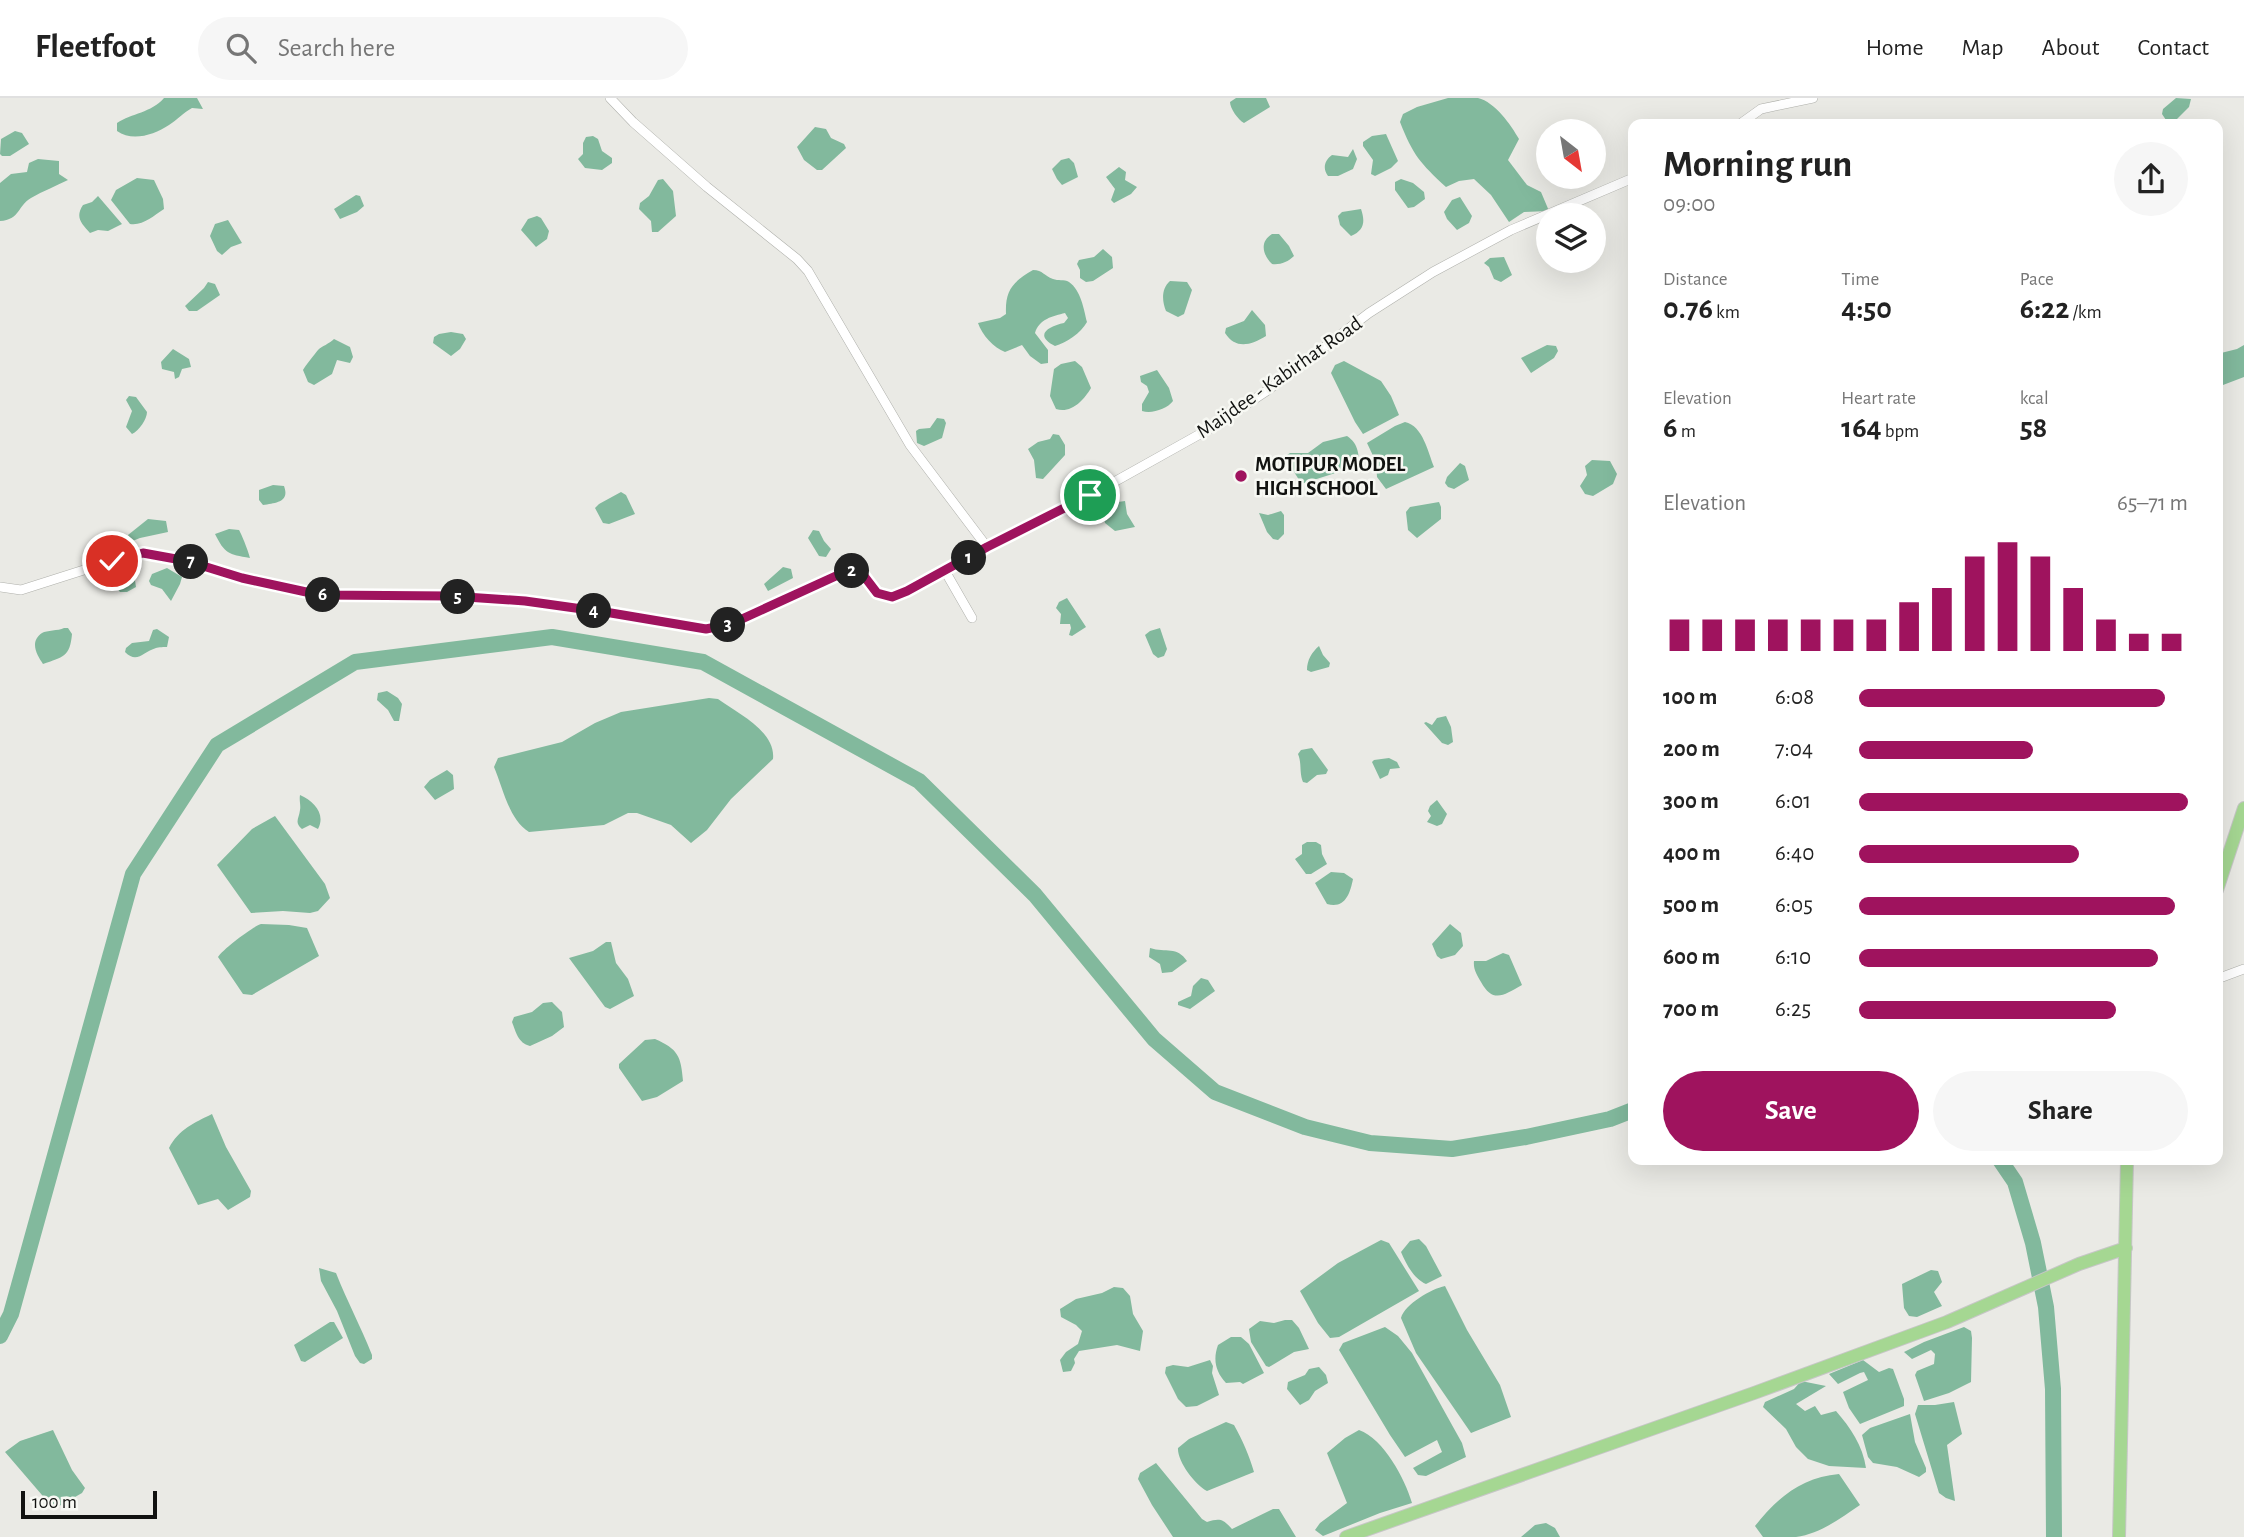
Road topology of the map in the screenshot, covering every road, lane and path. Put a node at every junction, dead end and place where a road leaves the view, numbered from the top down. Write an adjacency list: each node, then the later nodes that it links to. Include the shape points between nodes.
1 (610, 98): 5 (street, via 808,271 911,445)
2 (1814, 98): 3 (street, via 1762,109)
3 (1747, 119)
4 (1628, 179): 5 (street, Maijdee - Kabirhat Road, via 1511,230 1433,272 1209,429 1055,515)
5 (987, 547): 6 (street, Maijdee - Kabirhat Road)
6 (945, 571): 7 (street, Maijdee - Kabirhat Road, via 892,597 877,593 864,576 849,570 731,624 706,629 525,601 320,595 143,553 21,590); 8 (street)
7 (0, 587)
8 (972, 618)
9 (2244, 808): 10 (main road)
10 (2223, 872)
11 (2244, 969): 12 (street)
12 (2223, 977)
13 (2127, 1165): 14 (main road)
14 (2126, 1248): 15 (main road, via 1947,1322); 16 (main road)
15 (1346, 1537)
16 (2119, 1537)

